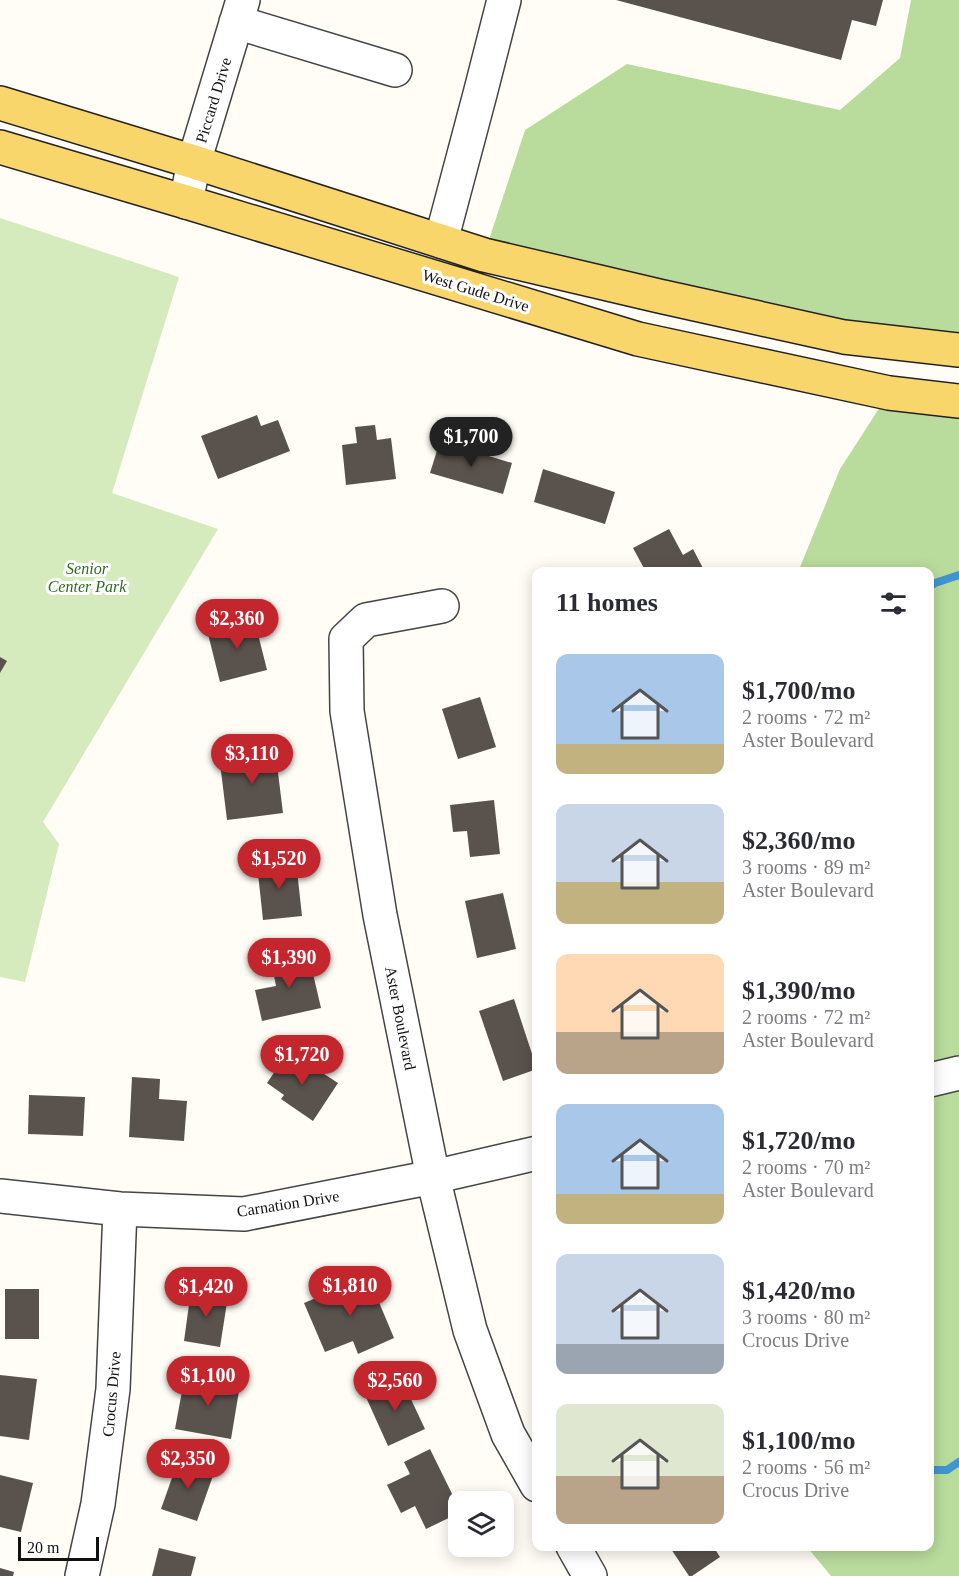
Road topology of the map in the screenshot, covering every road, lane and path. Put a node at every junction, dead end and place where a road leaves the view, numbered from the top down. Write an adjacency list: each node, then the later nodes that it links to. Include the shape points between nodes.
1 (504, 0): 8 (street)
2 (240, 11): 3 (street); 6 (street, Piccard Drive)
3 (395, 70)
4 (0, 103): 6 (main road)
5 (0, 147): 7 (main road, West Gude Drive)
6 (194, 162): 7 (street, Piccard Drive); 8 (main road)
7 (186, 202): 10 (main road, West Gude Drive, via 638,339 889,393)
8 (441, 241): 9 (main road, via 495,258 844,337)
9 (959, 350)
10 (959, 401)
11 (442, 606): 15 (street, Aster Boulevard, via 366,620 346,639 347,711 380,915)
12 (959, 1073): 13 (street)
13 (934, 1079)
14 (532, 1154): 15 (street, Carnation Drive)
15 (433, 1177): 17 (street, Carnation Drive, via 244,1214); 18 (street, Aster Boulevard, via 470,1330 507,1434)
16 (0, 1196): 17 (street, Carnation Drive)
17 (120, 1209): 20 (street, Crocus Drive, via 113,1389 98,1504)
18 (532, 1476)
19 (576, 1551): 21 (street)
20 (82, 1576)
21 (590, 1576)

